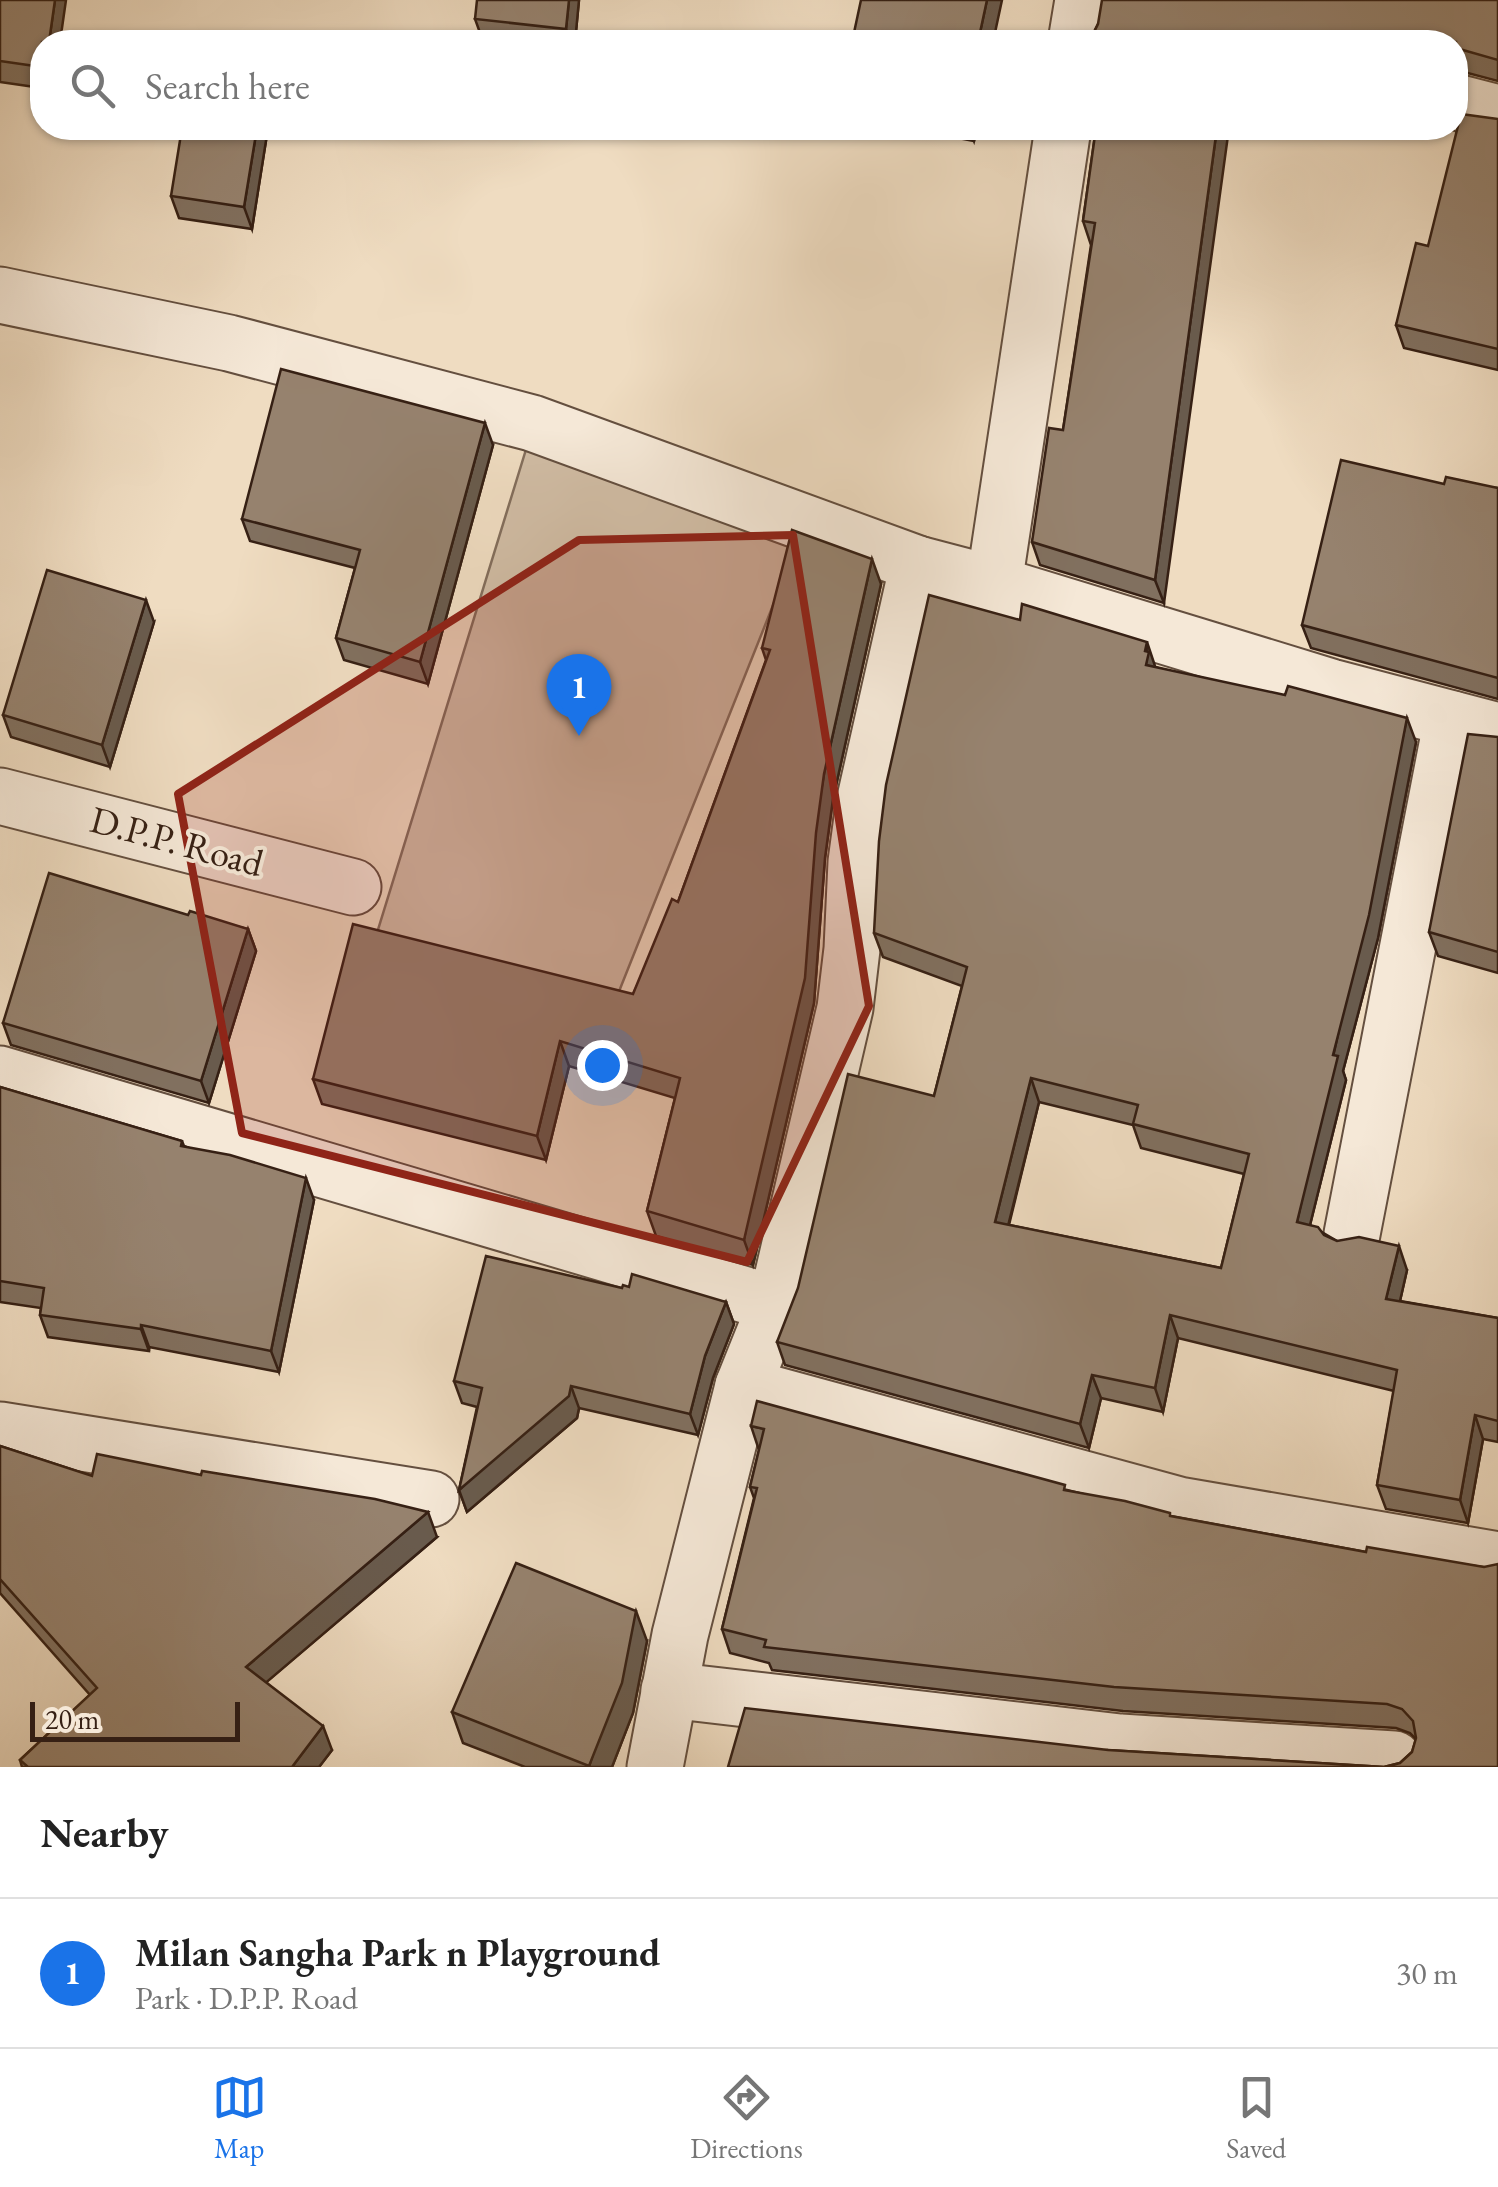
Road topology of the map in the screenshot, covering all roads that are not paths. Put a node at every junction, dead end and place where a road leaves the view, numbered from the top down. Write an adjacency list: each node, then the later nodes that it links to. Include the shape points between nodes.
1 (1083, 0): 2 (street)
2 (1078, 30)
3 (1468, 105): 4 (street)
4 (1498, 112)
5 (1061, 140): 8 (street)
6 (0, 295): 7 (street, via 228,342 532,424)
7 (918, 564): 8 (street); 14 (street, via 864,803 844,1008)
8 (994, 584): 9 (street, via 1331,688)
9 (1475, 725): 13 (street)
10 (0, 796): 11 (street, D.P.P. Road)
11 (353, 887)
12 (0, 1074): 14 (street)
13 (1352, 1234)
14 (776, 1304): 15 (street)
15 (744, 1386): 18 (street, via 1179,1505); 19 (street)
16 (0, 1430): 17 (street)
17 (431, 1499)
18 (1498, 1560)
19 (669, 1690): 20 (street); 22 (street)
20 (1117, 1754): 21 (street)
21 (1394, 1759)
22 (654, 1767)

